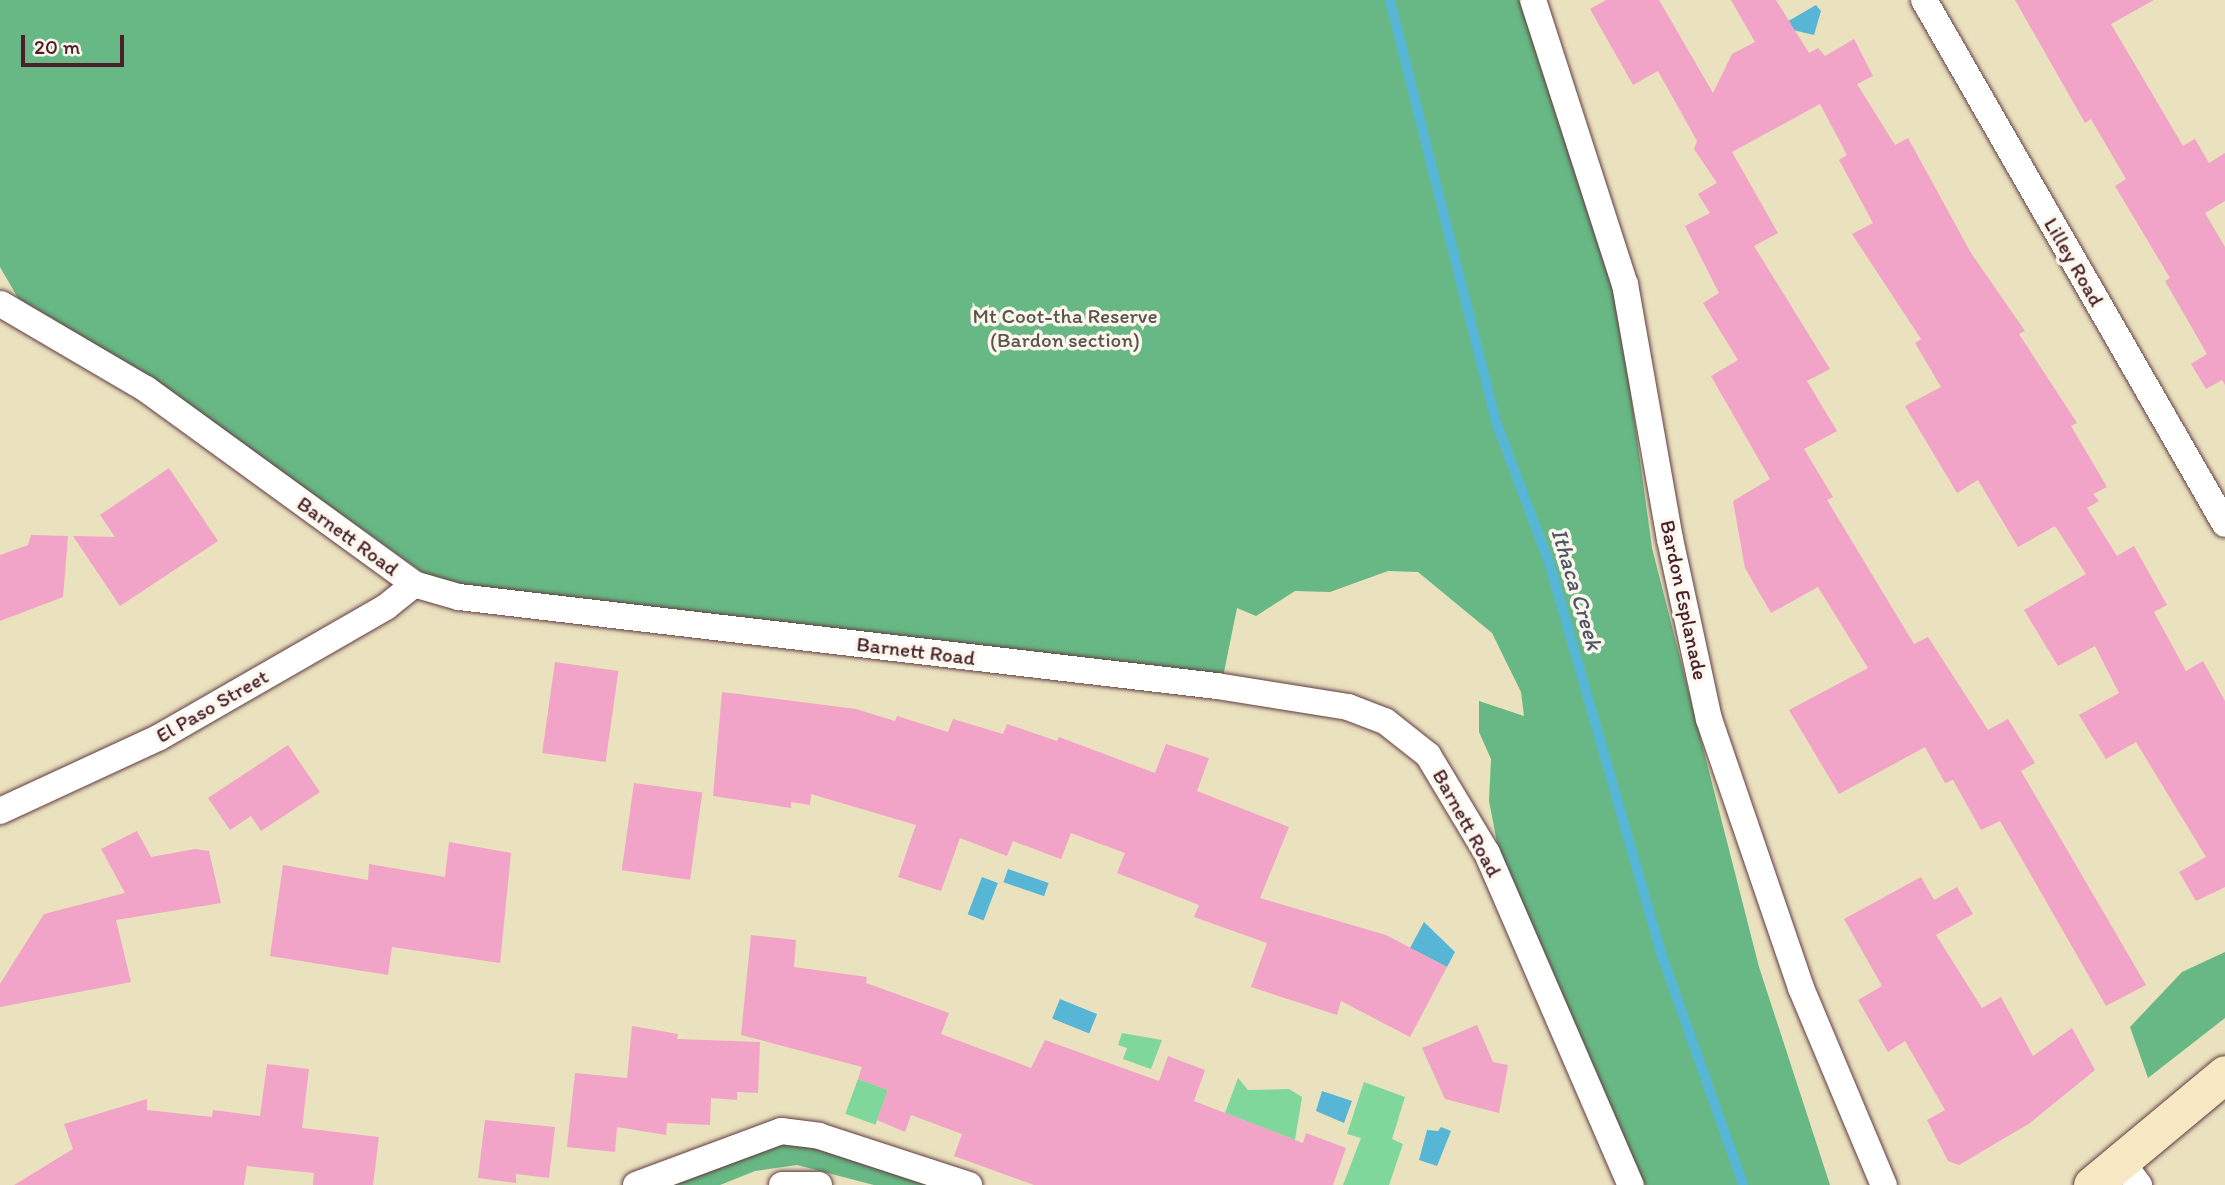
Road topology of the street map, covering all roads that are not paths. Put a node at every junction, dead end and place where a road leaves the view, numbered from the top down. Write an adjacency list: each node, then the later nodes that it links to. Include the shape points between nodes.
1 (1534, 0): 14 (street, Bardon Esplanade, via 1625,284 1670,539 1709,719 1801,988)
2 (1924, 0): 4 (street, Lilley Road)
3 (1, 304): 5 (street, Barnett Road, via 146,389)
4 (2225, 524)
5 (414, 584): 6 (street, El Paso Street, via 386,607 158,738); 13 (street, Barnett Road, via 459,597 1216,686 1348,706 1385,722 1428,755 1487,853)
6 (0, 811)
7 (2225, 1074): 8 (main road)
8 (2130, 1173): 15 (main road)
9 (636, 1185): 12 (street, via 781,1131 819,1136)
10 (782, 1185): 11 (street)
11 (819, 1185)
12 (969, 1185)
13 (1631, 1185)
14 (1884, 1185)
15 (2092, 1185)

